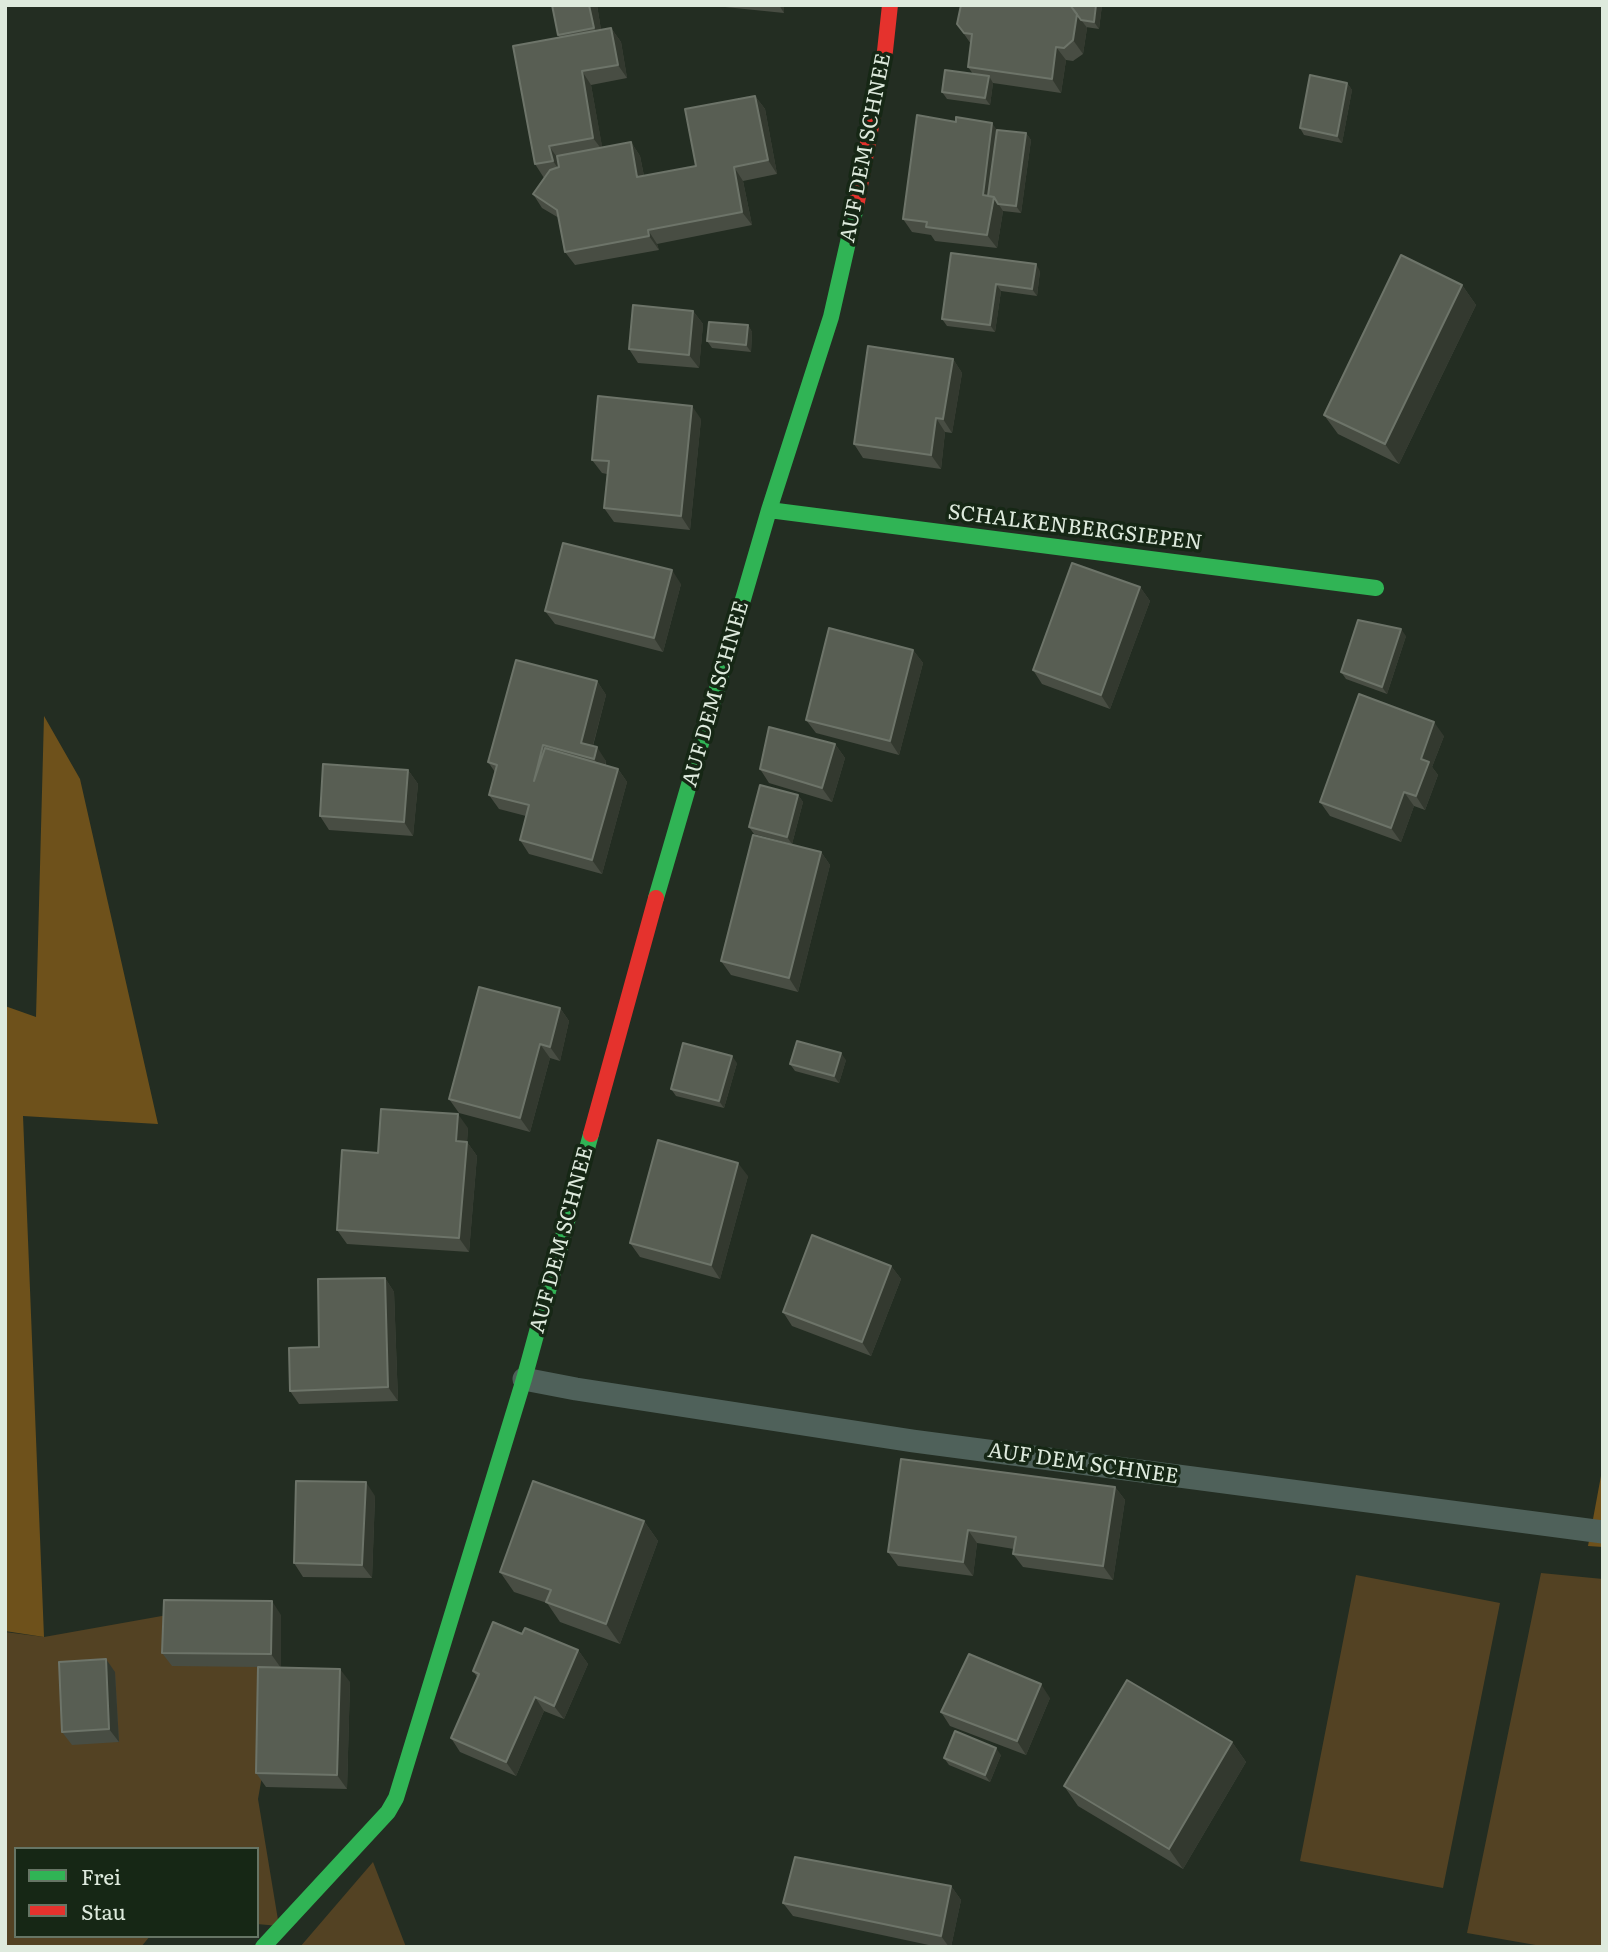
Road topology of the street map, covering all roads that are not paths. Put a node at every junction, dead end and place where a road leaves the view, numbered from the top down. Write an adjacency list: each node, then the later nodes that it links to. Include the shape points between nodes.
1 (890, 5): 2 (street, AUF DEM SCHNEE, via 864,172 831,317)
2 (769, 510): 3 (street, SCHALKENBERGSIEPEN); 4 (street, AUF DEM SCHNEE, via 640,954)
3 (1376, 587)
4 (524, 1379): 5 (lane, AUF DEM SCHNEE, via 913,1441); 6 (street, AUF DEM SCHNEE, via 396,1798)
5 (1603, 1532)
6 (263, 1947)

